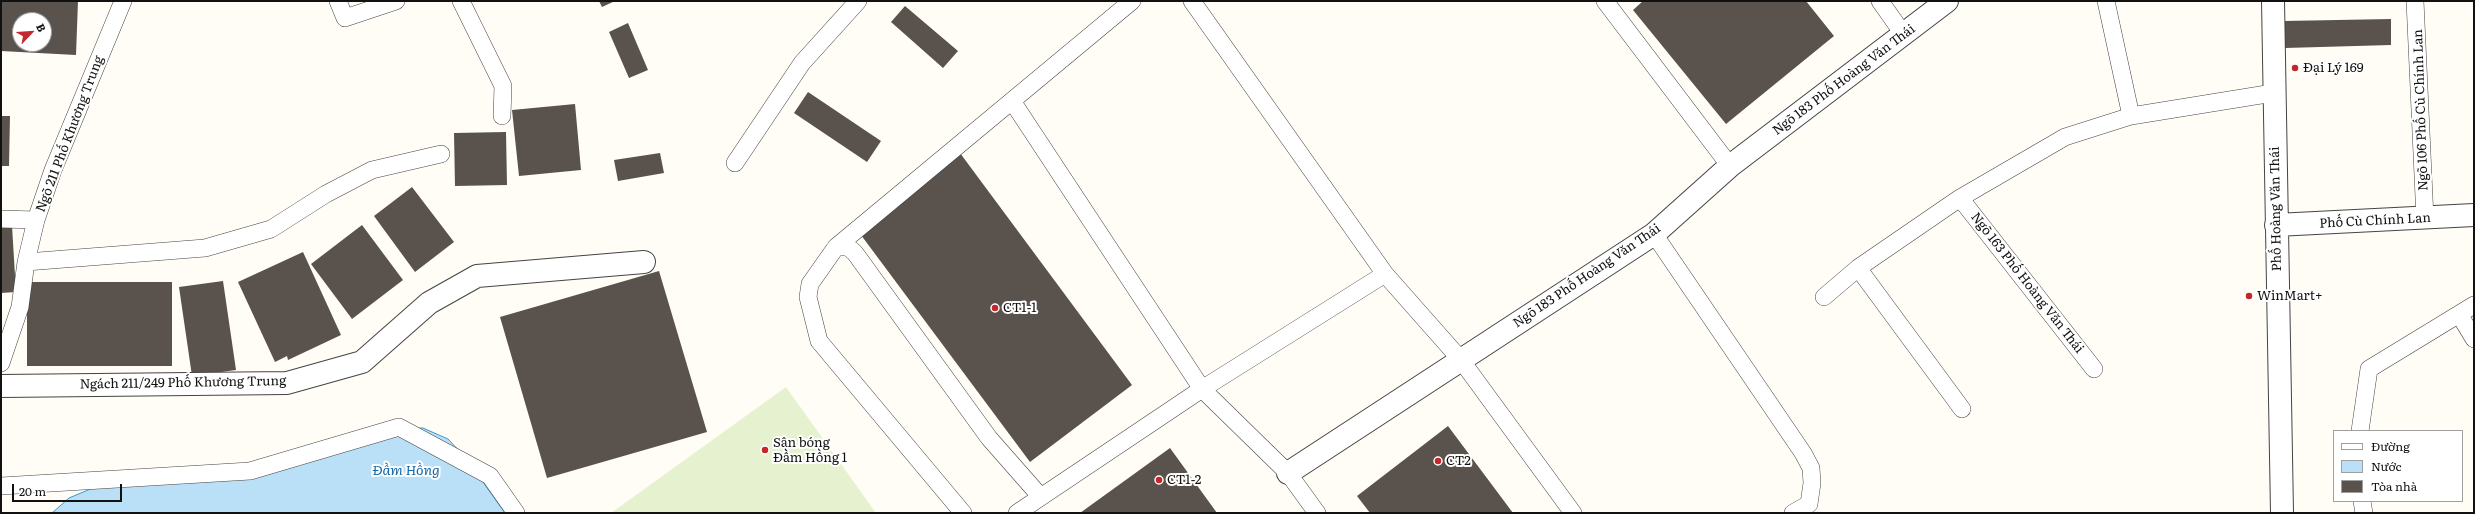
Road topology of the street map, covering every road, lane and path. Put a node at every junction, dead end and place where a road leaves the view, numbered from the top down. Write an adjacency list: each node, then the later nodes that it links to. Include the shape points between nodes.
1 (123, 1): 26 (lane, Ngõ 211 Phố Khương Trung, via 53,170)
2 (338, 1): 3 (lane, via 345,18)
3 (396, 1)
4 (462, 1): 17 (lane, via 503,86)
5 (858, 1): 20 (lane, via 802,63)
6 (1132, 1): 16 (lane)
7 (1192, 1): 33 (lane)
8 (1605, 1): 21 (lane)
9 (1880, 1): 14 (lane)
10 (1947, 1): 14 (street, Ngõ 183 Phố Hoàng Văn Thái)
11 (2106, 1): 18 (lane)
12 (2273, 1): 15 (street, Phố Hoàng Văn Thái)
13 (2416, 1): 25 (lane, Ngõ 106 Phố Cù Chính Lan)
14 (1904, 35): 21 (street, Ngõ 183 Phố Hoàng Văn Thái)
15 (2273, 93): 18 (lane); 27 (street, Phố Hoàng Văn Thái)
16 (1012, 102): 29 (lane); 42 (lane)
17 (502, 116)
18 (2131, 116): 22 (lane, via 2064,137)
19 (441, 154): 30 (lane, via 372,170 326,194 271,229 205,248)
20 (735, 163)
21 (1730, 166): 28 (street, Ngõ 183 Phố Hoàng Văn Thái)
22 (1960, 198): 32 (lane); 40 (lane, Ngõ 163 Phố Hoàng Văn Thái)
23 (2474, 215): 25 (street, Phố Cù Chính Lan)
24 (1, 219): 26 (lane)
25 (2424, 219): 27 (street, Phố Cù Chính Lan)
26 (36, 220): 30 (lane, Ngõ 211 Phố Khương Trung)
27 (2276, 225): 55 (street, Phố Hoàng Văn Thái)
28 (1654, 234): 38 (street, Ngõ 183 Phố Hoàng Văn Thái); 54 (lane, via 1811,468 1809,504)
29 (836, 247): 47 (lane, via 848,247 855,253 989,438); 50 (lane, via 810,284 808,297 819,341)
30 (26, 262): 39 (lane, Ngõ 211 Phố Khương Trung, via 20,307)
31 (644, 262): 41 (street, Ngách 211/249 Phố Khương Trung, via 477,276 430,303 362,362 287,383)
32 (1858, 268): 34 (lane); 43 (lane)
33 (1385, 274): 38 (lane); 42 (lane)
34 (1824, 297)
35 (2474, 305): 36 (lane)
36 (2460, 314): 37 (lane); 44 (lane, via 2369,370)
37 (2474, 339)
38 (1461, 360): 45 (street, Ngõ 183 Phố Hoàng Văn Thái); 53 (lane)
39 (1, 363)
40 (2094, 369)
41 (1, 386)
42 (1202, 389): 45 (lane); 47 (lane)
43 (1962, 409)
44 (2360, 430)
45 (1288, 473): 52 (lane)
46 (1, 486): 49 (lane, via 250,471 399,427 490,476)
47 (1040, 496): 51 (lane)
48 (2362, 502): 56 (lane)
49 (516, 513)
50 (963, 513)
51 (1017, 513)
52 (1317, 513)
53 (1573, 513)
54 (1793, 513)
55 (2282, 513)
56 (2364, 513)

